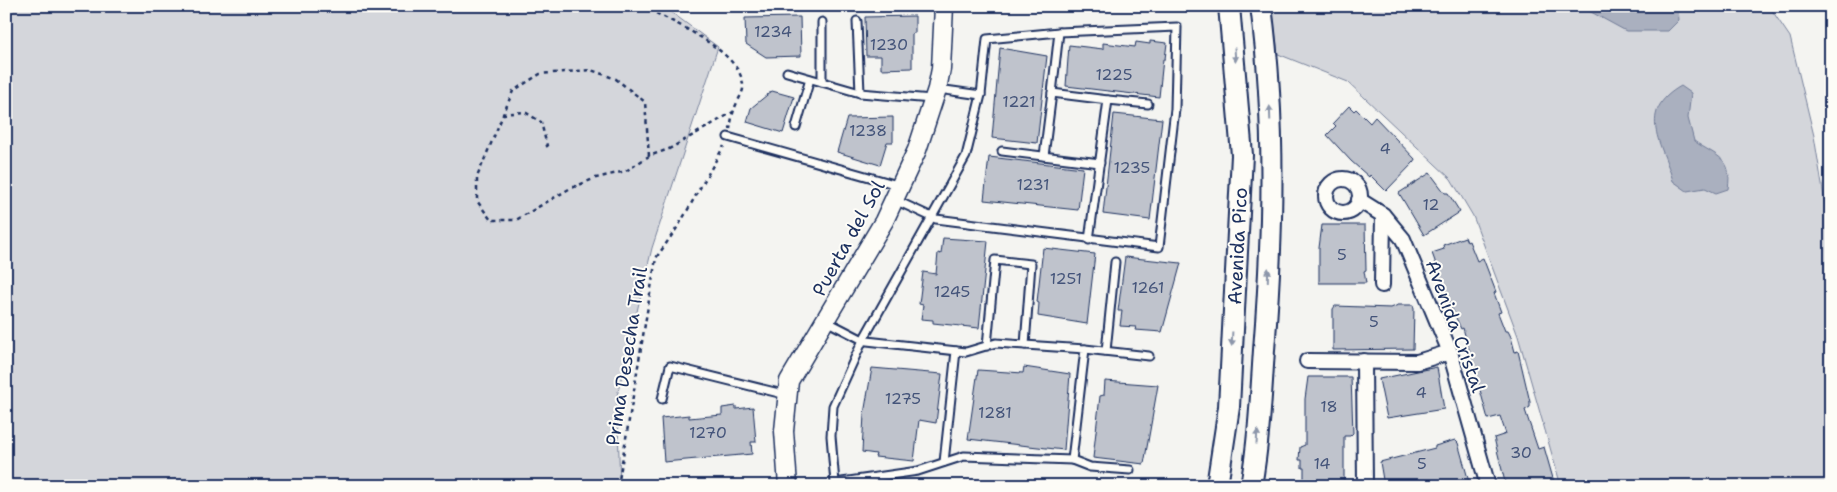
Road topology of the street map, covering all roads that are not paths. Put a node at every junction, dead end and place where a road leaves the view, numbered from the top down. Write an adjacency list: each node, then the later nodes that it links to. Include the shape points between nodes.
1 (944, 6): 12 (street, Puerta del Sol, via 941,69)
2 (1230, 6): 45 (main road, Avenida Pico, one-way to 45, via 1242,155 1229,407)
3 (1261, 6): 46 (main road, Avenida Pico, one-way to 3, via 1267,307 1272,164 1268,57)
4 (857, 21): 10 (lane)
5 (822, 22): 9 (lane)
6 (1060, 32): 11 (lane); 13 (lane, via 987,39); 25 (lane, via 1177,27 1175,109 1159,247)
7 (787, 72): 8 (lane)
8 (810, 79): 9 (lane); 16 (lane)
9 (822, 82): 10 (lane)
10 (860, 93): 12 (lane)
11 (1052, 93): 14 (lane); 19 (lane)
12 (936, 94): 13 (lane); 21 (street, Puerta del Sol)
13 (981, 95): 24 (lane, via 966,156)
14 (1108, 100): 15 (lane); 20 (lane)
15 (1148, 104)
16 (796, 127)
17 (728, 137): 21 (lane)
18 (1002, 152): 19 (lane)
19 (1044, 156): 20 (lane)
20 (1100, 163): 25 (lane)
21 (898, 193): 24 (lane); 28 (street, Puerta del Sol)
22 (1359, 200): 23 (street, Avenida Cristal)
23 (1383, 215): 27 (street); 35 (street, Avenida Cristal, via 1403,239)
24 (933, 218): 25 (lane); 29 (lane)
25 (1089, 240)
26 (1115, 262): 34 (lane)
27 (1382, 285)
28 (826, 321): 29 (lane); 39 (street, Puerta del Sol, via 789,381)
29 (863, 340): 33 (lane); 42 (lane, via 833,406 831,436 835,483 918,471)
30 (1025, 345): 31 (lane, via 996,343); 31 (lane, via 1031,264 995,260); 32 (lane)
31 (987, 346): 33 (lane, via 966,352)
32 (1086, 349): 34 (lane); 41 (lane)
33 (956, 351): 42 (lane)
34 (1106, 351): 36 (lane)
35 (1450, 352): 38 (street, via 1417,362); 48 (street, Avenida Cristal)
36 (1149, 356)
37 (1307, 361): 38 (street)
38 (1364, 361): 47 (street)
39 (788, 395): 40 (lane, via 670,366); 44 (street, Puerta del Sol, via 784,431)
40 (662, 399)
41 (1072, 460): 42 (lane, via 964,456); 43 (lane, via 1090,467)
42 (944, 462)
43 (1130, 470)
44 (788, 486)
45 (1217, 486)
46 (1251, 486)
47 (1365, 486)
48 (1488, 486)

